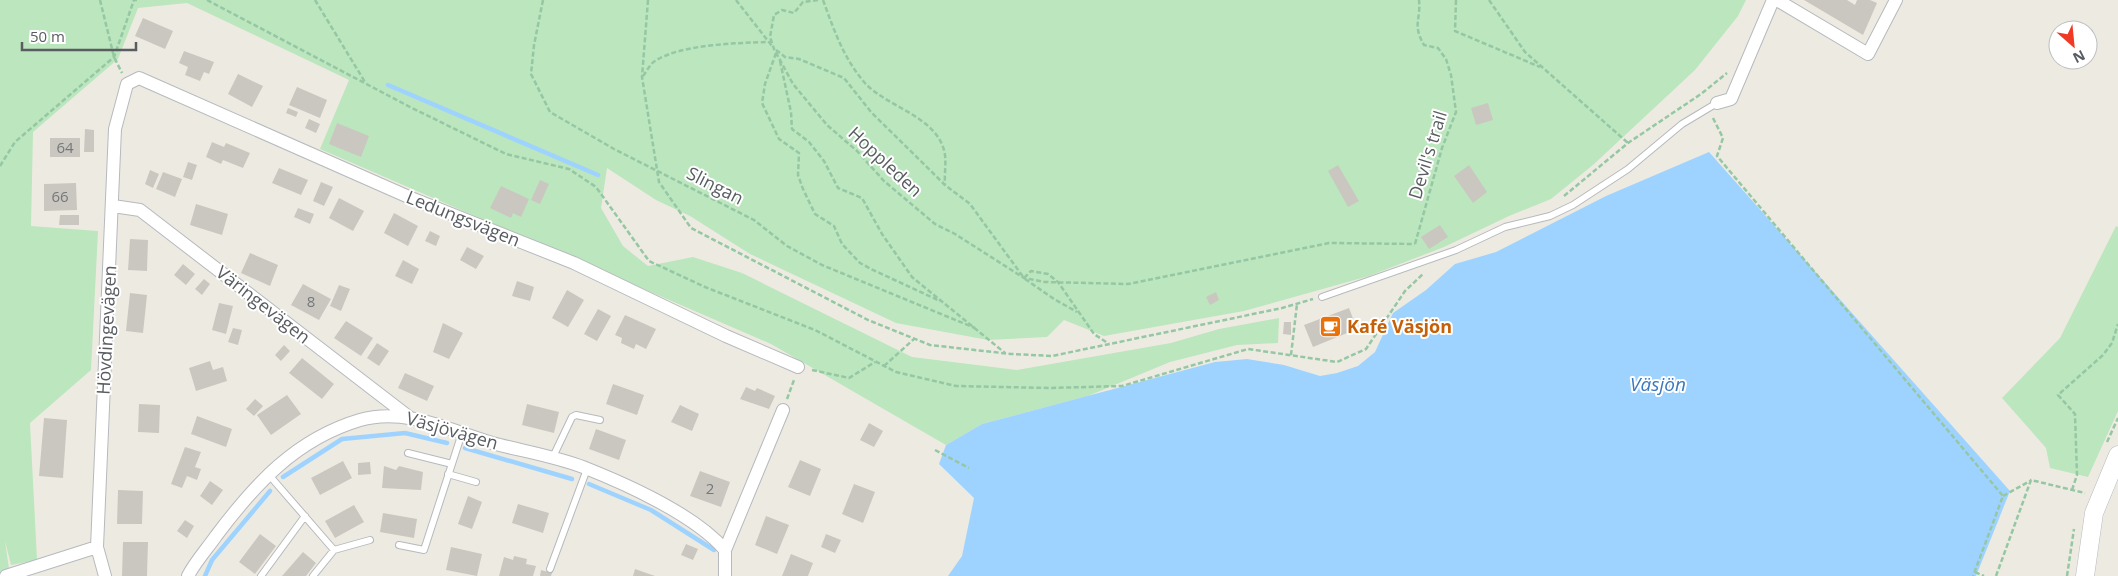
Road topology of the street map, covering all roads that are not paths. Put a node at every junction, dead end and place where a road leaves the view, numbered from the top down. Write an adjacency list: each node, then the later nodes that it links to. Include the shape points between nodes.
1 (1773, 0): 5 (street, via 1731,99)
2 (1778, 0): 3 (street, via 1868,54)
3 (1896, 0)
4 (127, 84): 6 (street, Hövdingevägen, via 115,129); 8 (street, Ledungsvägen, via 139,78 411,198 574,263)
5 (1717, 103): 7 (lane, via 1697,114 1628,169 1566,209 1505,227 1456,250)
6 (113, 206): 10 (street, Väringevägen, via 140,210); 24 (street, Hövdingevägen)
7 (1322, 297)
8 (798, 367)
9 (783, 410): 26 (street)
10 (409, 416): 12 (street, Väsjövägen); 19 (street, Väsjövägen, via 361,420 320,436 285,458)
11 (600, 420): 15 (lane, via 572,417)
12 (462, 433): 15 (street, Väsjövägen); 16 (lane)
13 (408, 453): 16 (lane)
14 (2118, 455): 34 (street, via 2094,514)
15 (552, 459): 17 (street, Väsjövägen)
16 (452, 464): 18 (lane)
17 (587, 469): 26 (street, Väsjövägen, via 651,498 698,525 714,536); 27 (lane)
18 (448, 474): 20 (lane); 23 (lane, via 424,550)
19 (269, 475): 21 (lane); 30 (street, Väsjövägen, via 239,505)
20 (476, 482)
21 (305, 516): 25 (lane); 31 (lane)
22 (370, 540): 25 (lane)
23 (400, 545)
24 (97, 547): 28 (street); 29 (street, Hövdingevägen)
25 (334, 550): 32 (lane)
26 (725, 550): 33 (street)
27 (550, 569)
28 (6, 576)
29 (105, 576)
30 (188, 576)
31 (261, 576)
32 (313, 576)
33 (725, 576)
34 (2085, 576)

